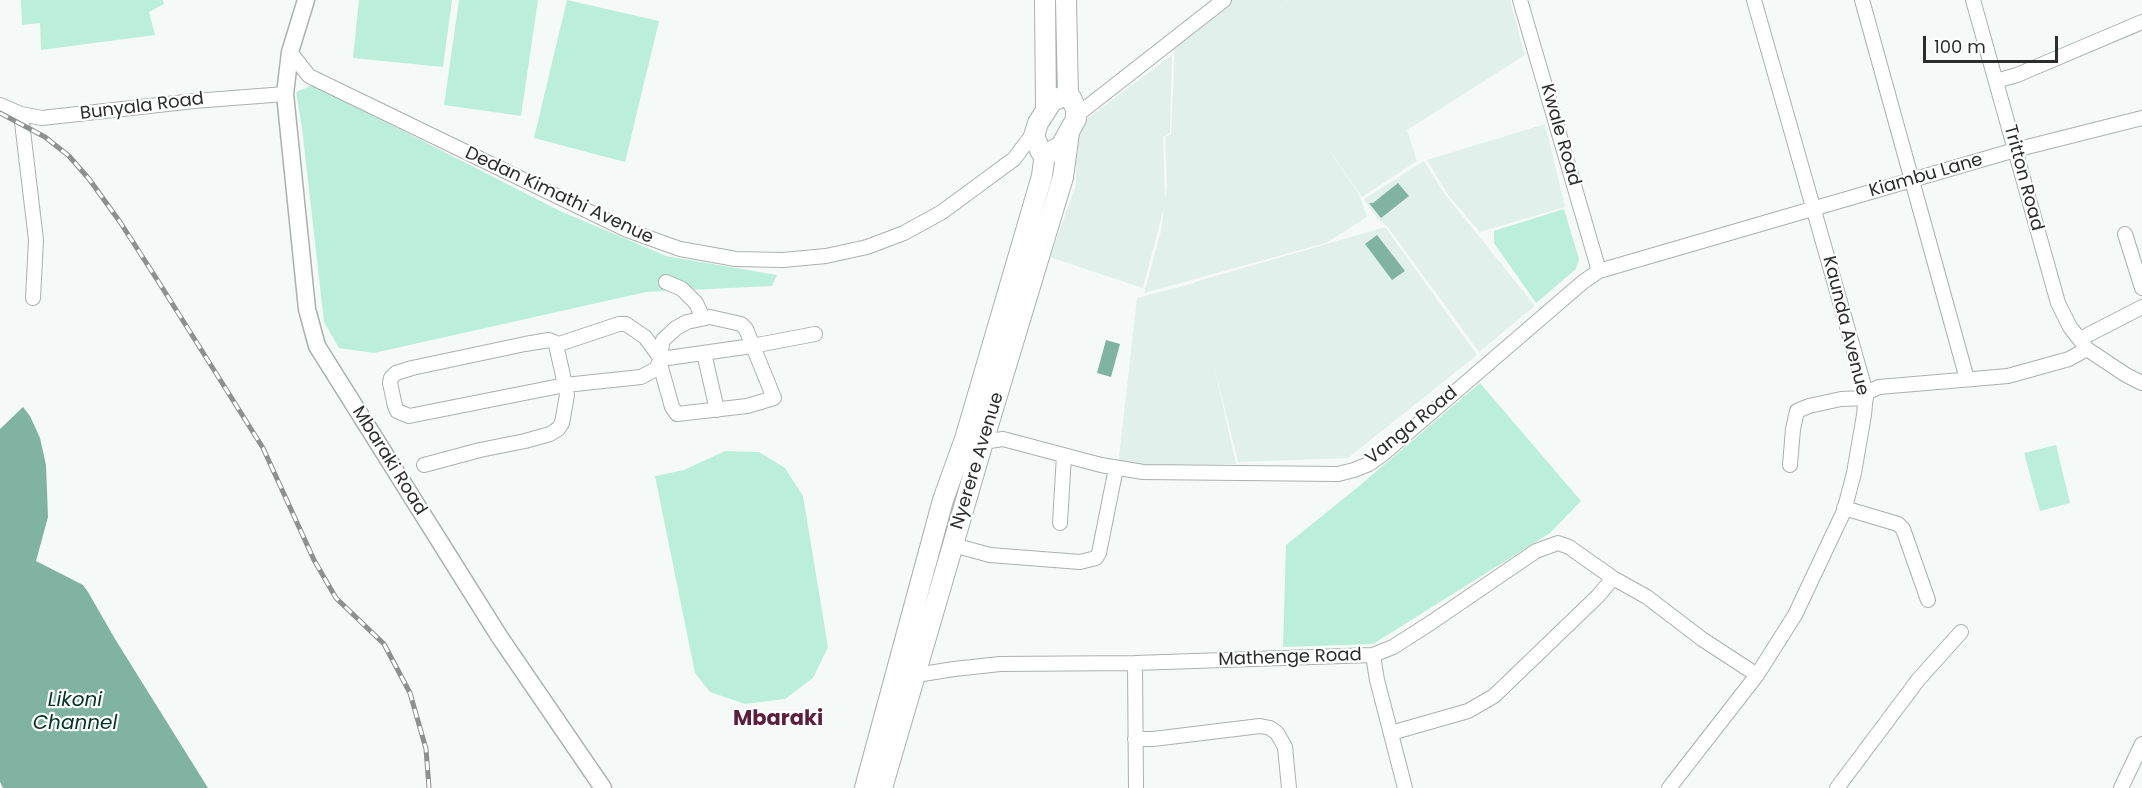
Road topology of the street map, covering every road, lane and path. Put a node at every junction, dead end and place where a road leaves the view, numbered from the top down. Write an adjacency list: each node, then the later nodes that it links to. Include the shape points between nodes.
1 (306, 0): 10 (main road, Mbaraki Road)
2 (1045, 0): 16 (highway)
3 (1066, 0): 14 (highway)
4 (1224, 0): 14 (street, via 1104,93)
5 (1520, 0): 28 (street, Kwale Road)
6 (1754, 0): 25 (street, Kaunda Avenue)
7 (1862, 0): 24 (street)
8 (1973, 0): 12 (street, Tritton Road)
9 (2142, 22): 12 (street)
10 (290, 52): 11 (street, Dedan Kimathi Avenue); 13 (main road, Mbaraki Road)
11 (309, 76): 13 (street, via 296,79); 23 (street, Dedan Kimathi Avenue, via 627,230 717,257 783,260 867,247 930,219)
12 (1996, 81): 21 (street, Tritton Road)
13 (286, 90): 17 (street, Bunyala Road, via 60,117); 69 (main road, Mbaraki Road, via 307,309 317,346 500,636)
14 (1072, 103): 16 (highway, via 1056,98); 20 (highway)
15 (0, 105): 17 (street, Bunyala Road)
16 (1047, 108): 19 (highway)
17 (21, 114): 32 (street, via 36,240)
18 (2142, 118): 21 (street, Kiambu Lane)
19 (1035, 131): 22 (highway); 23 (street)
20 (1069, 133): 22 (highway, via 1055,151); 29 (highway, Nyerere Avenue, via 1063,177)
21 (2015, 150): 24 (street, Kiambu Lane); 36 (street, Tritton Road, via 2058,303)
22 (1043, 153): 23 (street); 27 (highway, Nyerere Avenue, via 1042,176)
23 (1014, 159)
24 (1912, 180): 25 (street, Kiambu Lane); 41 (street)
25 (1814, 208): 28 (street, Vanga Road); 45 (street, Kaunda Avenue)
26 (2126, 234): 31 (street)
27 (1015, 268): 29 (highway); 42 (highway, Nyerere Avenue)
28 (1599, 271): 53 (street, Vanga Road, via 1369,464 1338,474 1143,472)
29 (1035, 272): 42 (highway, Nyerere Avenue)
30 (666, 282): 34 (street, via 682,289 696,303)
31 (2142, 288)
32 (33, 298)
33 (2142, 307): 36 (street)
34 (703, 318): 38 (street, via 741,324); 40 (street, via 676,328 663,340)
35 (814, 334): 38 (street)
36 (2084, 344): 41 (street, via 2069,358 2008,376); 43 (street)
37 (556, 345): 40 (street, via 626,324 645,337); 44 (street); 44 (street, via 549,340 525,344 396,373 390,383 394,406 410,416)
38 (752, 346): 39 (street); 46 (street, via 774,398)
39 (704, 353): 40 (street); 46 (street)
40 (660, 359): 44 (street, via 652,372 641,377); 46 (street, via 677,414)
41 (1967, 379): 45 (street, via 1879,387)
42 (992, 381): 47 (highway, Nyerere Avenue)
43 (2142, 383)
44 (565, 385): 51 (street, via 562,423 550,434)
45 (1866, 395): 52 (street, via 1797,411); 55 (street, Kaunda Avenue)
46 (717, 410)
47 (981, 420): 48 (street); 49 (highway, Nyerere Avenue)
48 (1002, 438): 49 (street, Vanga Road); 50 (street, Vanga Road)
49 (974, 441): 54 (highway, Nyerere Avenue); 57 (highway, Nyerere Avenue)
50 (1064, 455): 53 (street, Vanga Road); 56 (street)
51 (424, 465)
52 (1790, 465)
53 (1116, 468): 57 (street, via 1096,558 1080,562 990,555)
54 (943, 501): 61 (highway); 65 (highway, Nyerere Avenue)
55 (1844, 508): 59 (street, via 1898,524 1903,529); 64 (street, Kaunda Avenue, via 1795,615)
56 (1060, 523)
57 (953, 544): 61 (highway, Nyerere Avenue)
58 (1613, 578): 62 (street, Mathenge Road, via 1569,547 1549,545 1423,629); 64 (street, Mathenge Road, via 1647,597); 66 (street, via 1494,696 1468,711)
59 (1928, 600)
60 (1961, 632): 76 (street, via 1918,680)
61 (921, 652): 65 (highway, Nyerere Avenue)
62 (1373, 656): 63 (street, Mathenge Road); 66 (street)
63 (1135, 663): 65 (street, Mathenge Road, via 1000,664); 67 (street)
64 (1757, 675): 75 (street, Kaunda Avenue)
65 (905, 677): 70 (highway, Nyerere Avenue); 71 (highway, Nyerere Avenue)
66 (1391, 733): 74 (street)
67 (1135, 739): 72 (street); 73 (street, via 1270,728 1284,747)
68 (2142, 744): 77 (street)
69 (603, 788)
70 (865, 788)
71 (882, 788)
72 (1136, 788)
73 (1289, 788)
74 (1405, 788)
75 (1669, 788)
76 (1837, 788)
77 (2121, 788)

